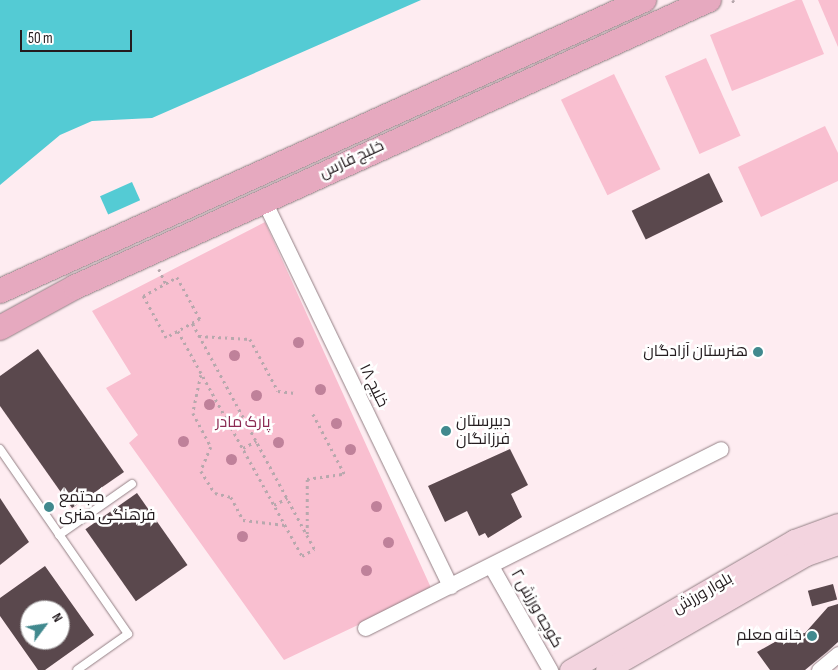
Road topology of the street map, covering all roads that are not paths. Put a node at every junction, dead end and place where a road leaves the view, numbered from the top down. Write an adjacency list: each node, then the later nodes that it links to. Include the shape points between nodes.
1 (644, 0): 4 (main road, خلیج فارس)
2 (709, 0): 3 (main road, خلیج فارس)
3 (264, 201): 5 (main road, خلیج فارس, via 75,287); 12 (street, خلیج ۱۸)
4 (0, 291)
5 (0, 328)
6 (0, 449): 9 (lane)
7 (721, 449): 11 (street)
8 (132, 484): 9 (lane)
9 (59, 535): 15 (lane, via 128,634)
10 (834, 540): 17 (street, بلوار ورزش, via 794,540); 18 (street, بلوار ورزش)
11 (491, 566): 12 (street); 16 (street, کوچه ورزش ۲)
12 (450, 586): 13 (street)
13 (365, 628)
14 (838, 654): 19 (street)
15 (77, 670)
16 (550, 670)
17 (570, 670)
18 (606, 670)
19 (819, 670)

